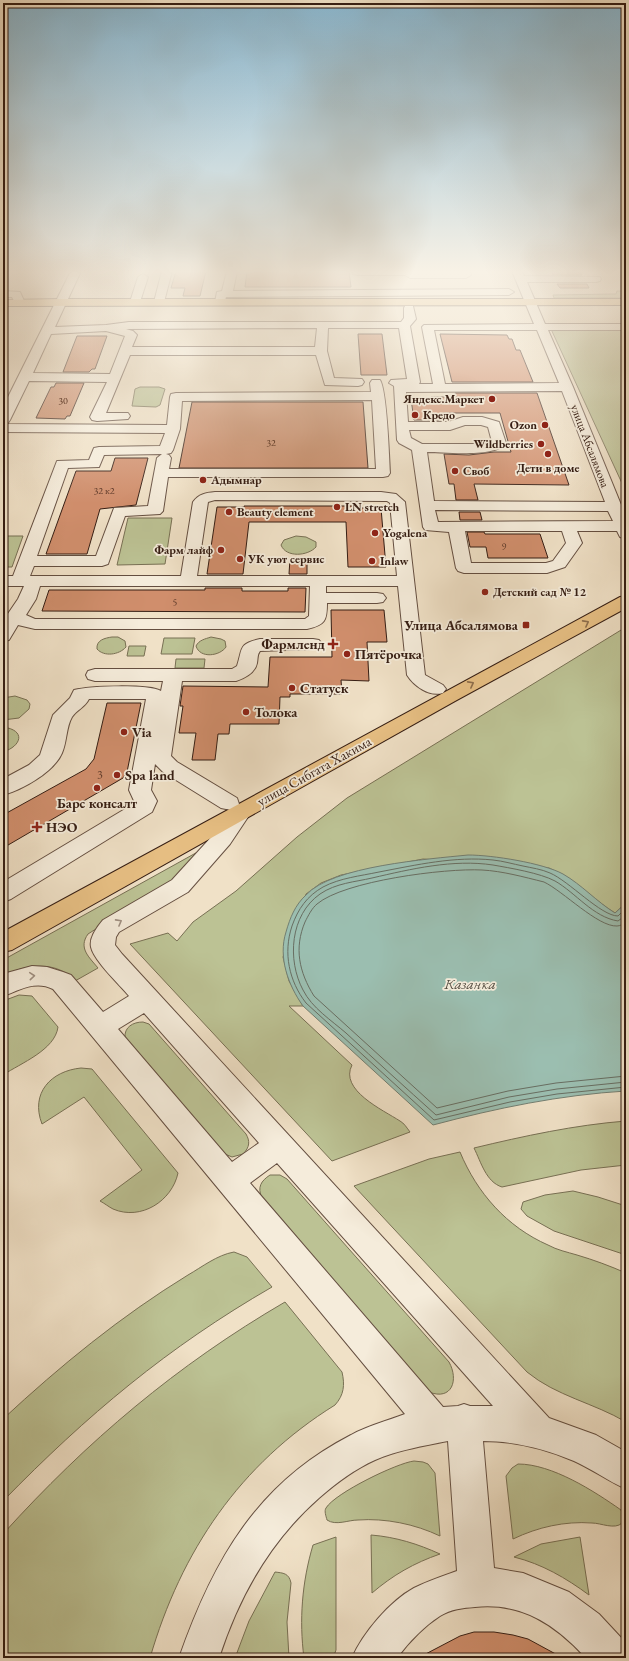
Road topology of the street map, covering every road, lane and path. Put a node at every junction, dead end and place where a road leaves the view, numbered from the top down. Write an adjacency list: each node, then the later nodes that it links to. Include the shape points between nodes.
1 (39, 349): 7 (street)
2 (408, 349): 11 (street, via 414,382)
3 (432, 349): 10 (street)
4 (551, 349): 9 (street, улица Абсалямова)
5 (125, 351): 6 (street); 8 (street)
6 (321, 351): 11 (street, via 329,382)
7 (25, 378): 8 (street); 13 (street)
8 (115, 378): 12 (street, via 97,416)
9 (568, 387): 10 (street); 21 (street, улица Абсалямова)
10 (440, 388): 14 (street, via 399,388)
11 (377, 390): 16 (street, via 176,397); 19 (street, via 383,473)
12 (137, 416)
13 (3, 420)
14 (402, 426): 17 (street, via 404,440); 17 (street, via 450,426 463,421 482,421 494,425 498,443 486,448)
15 (3, 428): 16 (street)
16 (173, 429): 18 (street)
17 (419, 448): 20 (street)
18 (166, 450): 19 (street); 25 (street, via 99,451 94,464 62,464)
19 (162, 473): 25 (street, via 155,510 119,511 102,561)
20 (427, 505): 21 (street, via 547,502); 22 (street, via 431,526)
21 (614, 507): 24 (street, улица Абсалямова)
22 (456, 526): 23 (street); 23 (street, via 464,568 547,568 559,564 574,543)
23 (568, 526): 24 (street)
24 (624, 530)
25 (27, 561): 27 (street)
26 (3, 581): 27 (street)
27 (27, 581): 28 (street); 34 (street, via 27,599)
28 (188, 581): 29 (street, via 201,502 204,498 382,496 398,502); 31 (street, via 298,579)
29 (406, 581): 31 (street); 39 (street, via 416,675)
30 (626, 587): 39 (main road, улица Сибгата Хакима)
31 (318, 590): 32 (street); 34 (street, via 318,617 307,624 35,624)
32 (377, 598)
33 (626, 601): 41 (main road, улица Сибгата Хакима, one-way to 33)
34 (16, 616): 35 (street)
35 (3, 636)
36 (313, 644): 38 (street, via 253,646 248,651 247,667 236,675)
37 (95, 675): 38 (street)
38 (174, 676): 41 (street, via 161,758 170,767)
39 (436, 689): 41 (main road, улица Сибгата Хакима)
40 (3, 788): 42 (street, via 50,758 63,714 78,701 81,694 147,693 153,694 156,698 140,790 146,801 144,807)
41 (235, 807): 43 (main road, улица Сибгата Хакима); 44 (main road, улица Сибгата Хакима); 46 (street, one-way to 41, via 103,947 104,937 112,926 180,886 222,839)
42 (3, 893)
43 (3, 926)
44 (3, 943)
45 (3, 986): 47 (street, one-way to 47, via 17,979 37,975 55,978 62,982)
46 (147, 998): 47 (street); 48 (street)
47 (100, 1027): 49 (street)
48 (279, 1145): 49 (street); 51 (street)
49 (230, 1181): 50 (street)
50 (449, 1423): 51 (street, via 500,1423); 53 (street); 54 (street, via 417,1427 382,1438 348,1454 316,1476 287,1502 235,1572 214,1615)
51 (537, 1430): 52 (street, via 589,1450)
52 (626, 1471)
53 (476, 1586): 55 (street, via 446,1592 416,1607 391,1631); 56 (street, via 508,1588 530,1593 551,1603 591,1632)
54 (199, 1658)
55 (372, 1658)
56 (613, 1658)

